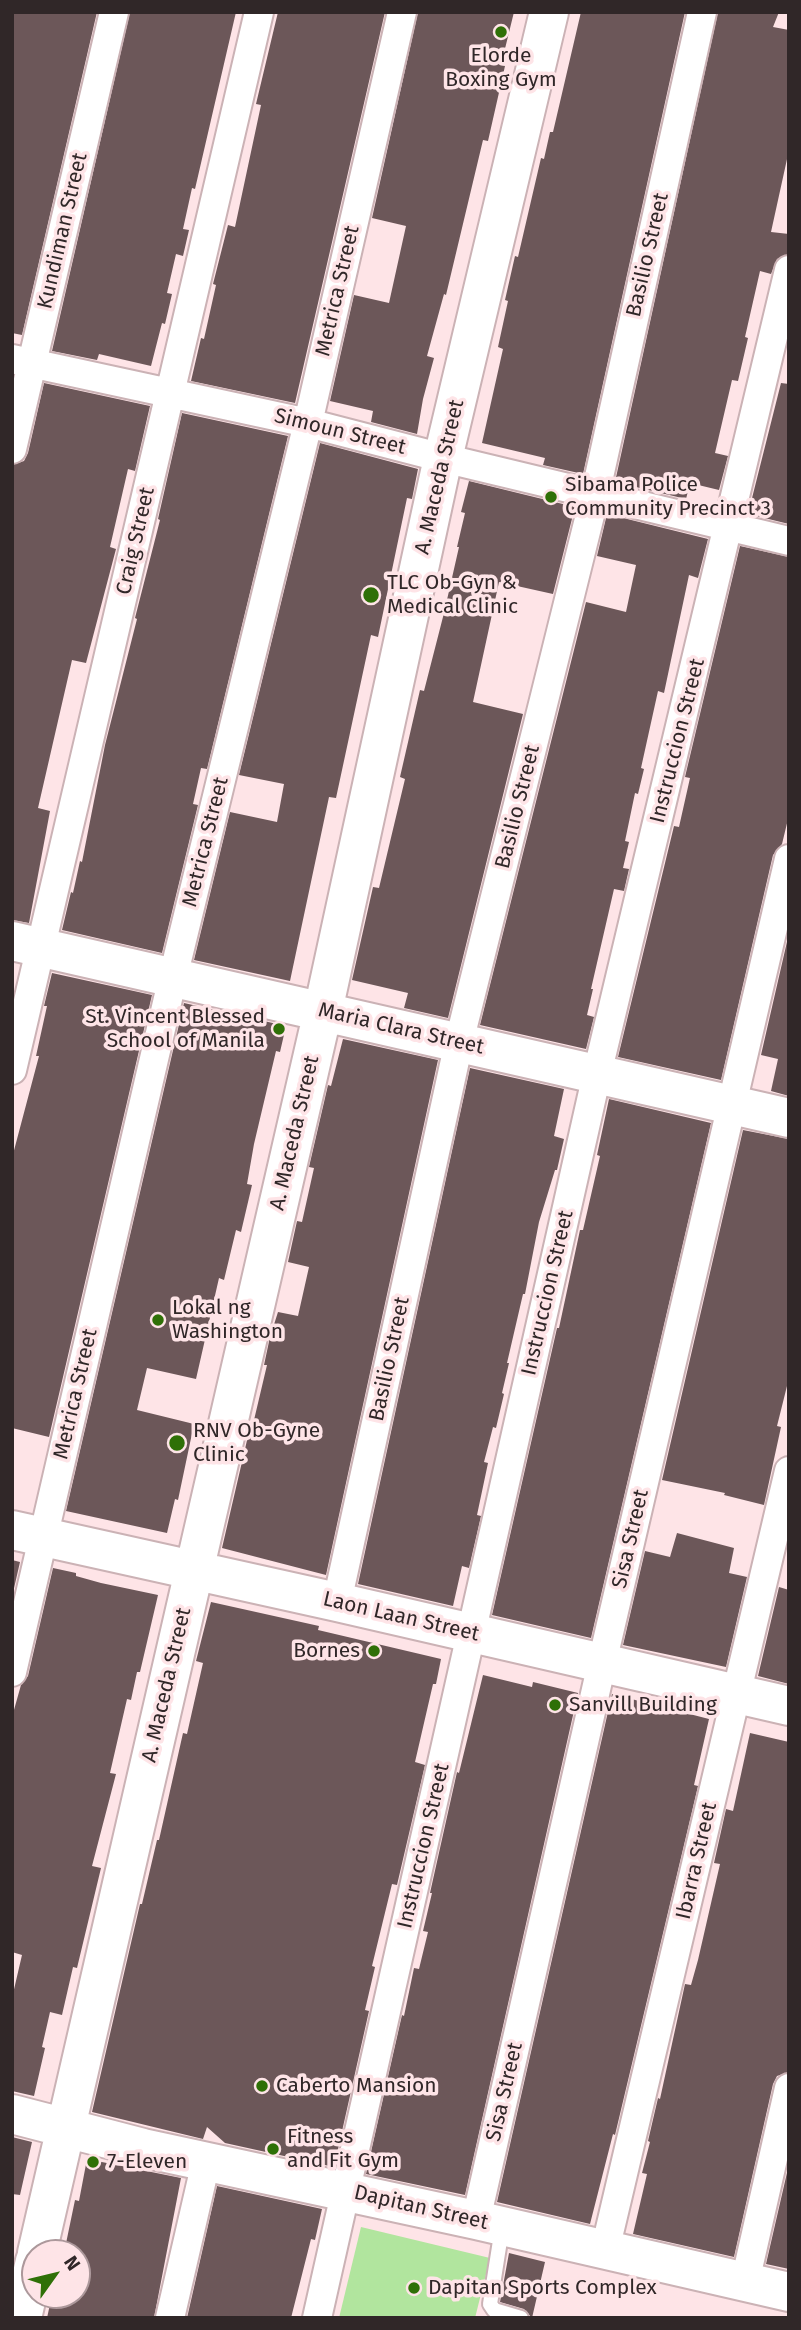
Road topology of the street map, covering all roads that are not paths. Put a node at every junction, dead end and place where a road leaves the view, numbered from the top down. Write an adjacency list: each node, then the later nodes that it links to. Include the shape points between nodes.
1 (114, 12): 7 (street, Kundiman Street)
2 (259, 12): 8 (street, Craig Street)
3 (402, 12): 9 (street, Metrica Street)
4 (548, 12): 11 (main road, A. Maceda Street)
5 (702, 12): 12 (street, Basilio Street)
6 (789, 270): 13 (street, Instruccion Street)
7 (22, 361): 8 (street, Simoun Street); 10 (street, Kundiman Street)
8 (171, 392): 9 (street, Simoun Street); 16 (street, Craig Street)
9 (308, 423): 11 (street, Simoun Street); 17 (street, Metrica Street)
10 (12, 449)
11 (443, 458): 12 (street, Simoun Street); 18 (main road, A. Maceda Street)
12 (595, 495): 13 (street, Simoun Street); 19 (street, Basilio Street)
13 (729, 528): 14 (street, Simoun Street); 21 (street, Instruccion Street)
14 (789, 541)
15 (789, 859): 22 (street, Sisa Street)
16 (27, 945): 17 (main road, Maria Clara Street); 20 (street, Craig Street)
17 (173, 977): 18 (main road, Maria Clara Street); 25 (street, Metrica Street)
18 (323, 1011): 19 (main road, Maria Clara Street); 26 (main road, A. Maceda Street)
19 (459, 1042): 21 (main road, Maria Clara Street); 27 (street, Basilio Street)
20 (12, 1070)
21 (597, 1074): 22 (main road, Maria Clara Street); 28 (street, Instruccion Street)
22 (731, 1105): 23 (main road, Maria Clara Street); 29 (street, Sisa Street)
23 (789, 1118)
24 (789, 1471): 31 (street, Ibarra Street)
25 (27, 1534): 26 (main road, Laon Laan Street); 30 (street, Metrica Street)
26 (194, 1570): 27 (main road, Laon Laan Street); 35 (main road, A. Maceda Street)
27 (337, 1602): 28 (main road, Laon Laan Street)
28 (471, 1634): 29 (main road, Laon Laan Street); 37 (street, Instruccion Street)
29 (602, 1663): 31 (main road, Laon Laan Street); 38 (street, Sisa Street)
30 (12, 1672)
31 (737, 1695): 32 (main road, Laon Laan Street); 40 (street, Ibarra Street)
32 (789, 1706)
33 (789, 2088): 41 (street)
34 (12, 2114): 35 (main road, Dapitan Street)
35 (67, 2129): 36 (main road, Dapitan Street); 39 (main road, A. Maceda Street)
36 (206, 2162): 37 (main road, Dapitan Street); 43 (street)
37 (346, 2191): 38 (main road, Dapitan Street); 44 (street, Instruccion Street)
38 (489, 2223): 40 (main road, Dapitan Street); 45 (lane, via 490,2304 494,2310)
39 (40, 2239)
40 (606, 2250): 41 (main road, Dapitan Street)
41 (745, 2282): 42 (main road, Dapitan Street)
42 (789, 2292)
43 (170, 2318)
44 (317, 2318)
45 (521, 2318)

